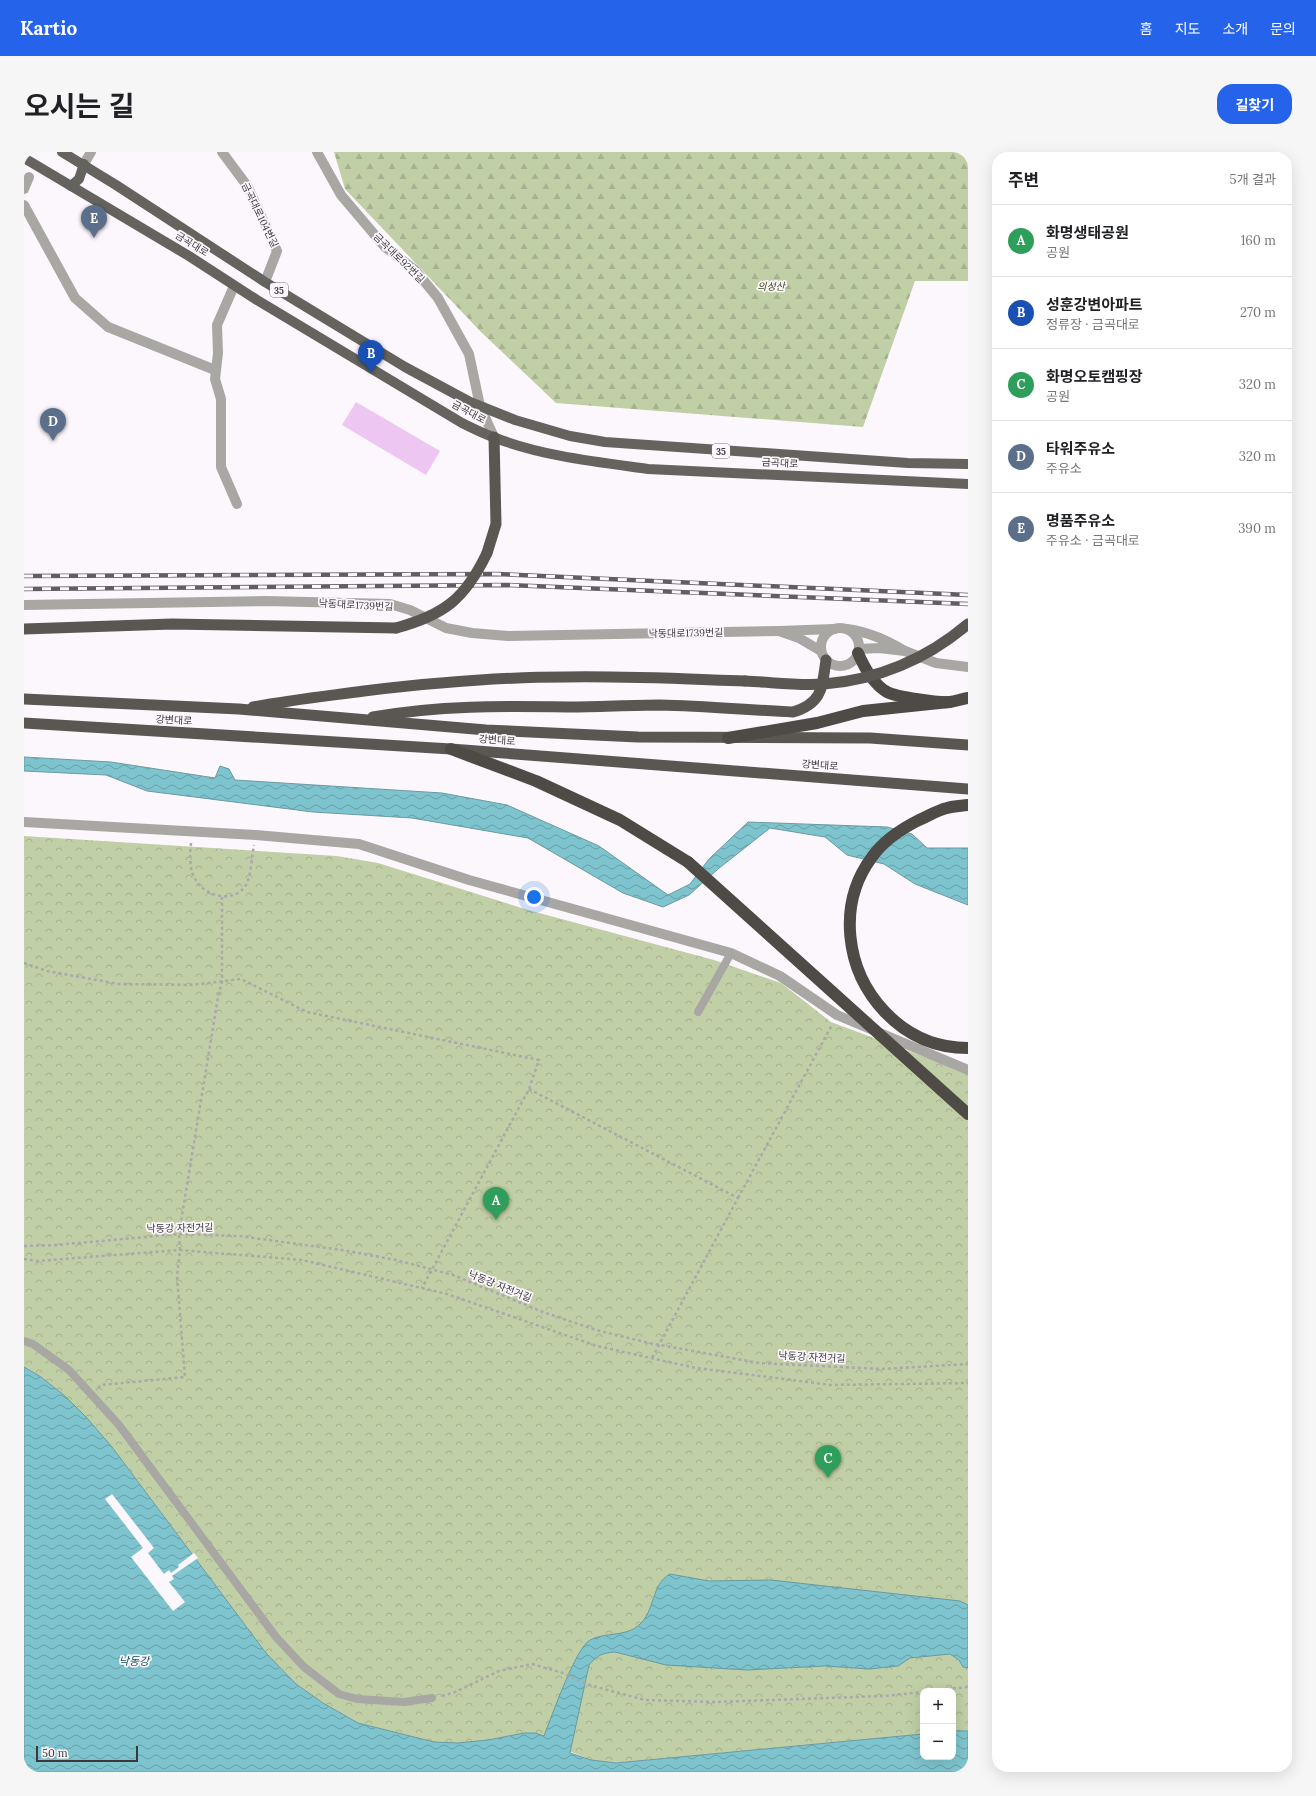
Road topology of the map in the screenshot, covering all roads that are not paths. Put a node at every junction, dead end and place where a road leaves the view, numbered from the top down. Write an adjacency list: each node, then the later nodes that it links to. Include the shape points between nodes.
1 (62, 152): 6 (main road, 금곡대로 / 35)
2 (91, 152): 6 (street)
3 (222, 152): 11 (street, 금곡대로104번길, via 248,187 278,251)
4 (317, 152): 14 (street, 금곡대로92번길, via 341,195 385,247 414,270 438,298 469,354)
5 (24, 158): 8 (main road, 금곡대로 / 35)
6 (84, 164): 8 (main road, via 79,179); 11 (main road, 금곡대로 / 35)
7 (29, 177): 9 (street)
8 (71, 186): 12 (main road, 금곡대로 / 35, via 189,256)
9 (24, 189)
10 (24, 205): 13 (street, via 75,298 108,327)
11 (265, 282): 14 (main road, 금곡대로 / 35, via 406,367)
12 (234, 286): 13 (street, via 217,326 218,353); 15 (main road, 금곡대로 / 35, via 462,423)
13 (215, 370): 18 (street, via 221,399 221,467)
14 (480, 406): 15 (street, 금곡대로92번길); 16 (main road, 금곡대로 / 35, via 515,420 570,436 605,442 908,463)
15 (494, 438): 17 (main road, 금곡대로 / 35, via 536,450 648,469); 21 (highway, bridge, via 496,524 487,553 473,579 454,601 441,612 429,617 396,628 172,624)
16 (968, 464)
17 (968, 484)
18 (237, 504)
19 (24, 605): 24 (street, 낙동대로1739번길, via 266,602 390,604 410,610 446,628 508,636)
20 (968, 624): 32 (highway, bridge, via 929,652 907,663 875,676 824,684 647,677 483,680 300,698)
21 (24, 629)
22 (834, 629): 23 (street); 24 (street, 낙동대로1739번길); 27 (street, via 821,642)
23 (846, 629): 25 (street, via 856,637); 26 (street, via 864,631)
24 (779, 631): 27 (street, via 798,638)
25 (858, 651): 26 (street, via 879,648); 27 (street, via 854,660 844,666 833,665); 31 (highway, via 864,666 877,685 887,692 901,697)
26 (905, 651): 28 (street, via 936,663)
27 (824, 656): 33 (highway, via 822,689 815,701 805,709 793,712 660,705 476,706 410,710)
28 (968, 667)
29 (24, 698): 32 (highway, 강변대로)
30 (968, 698): 31 (highway)
31 (949, 702): 35 (highway, via 863,711 817,723)
32 (239, 709): 33 (highway, 강변대로)
33 (359, 720): 35 (highway, 강변대로, via 486,730)
34 (24, 723): 37 (highway, 강변대로)
35 (728, 738): 36 (highway, 강변대로, via 870,738)
36 (968, 745)
37 (451, 748): 38 (highway, 강변대로); 45 (highway, bridge, via 536,780 620,820 688,862)
38 (968, 788)
39 (968, 805): 43 (highway, via 946,808 906,827 890,838 872,856 861,875 854,895 849,936 860,976 893,1020 919,1039 943,1046)
40 (24, 822): 41 (street, via 256,835 359,844 469,880)
41 (731, 953): 42 (lane); 44 (street, via 780,976 837,1015)
42 (698, 1012)
43 (968, 1048)
44 (968, 1070)
45 (968, 1114)
46 (24, 1341): 47 (lane, via 33,1344 69,1370 119,1425 276,1637 304,1667 339,1694 357,1699 404,1702)
47 (432, 1698)

